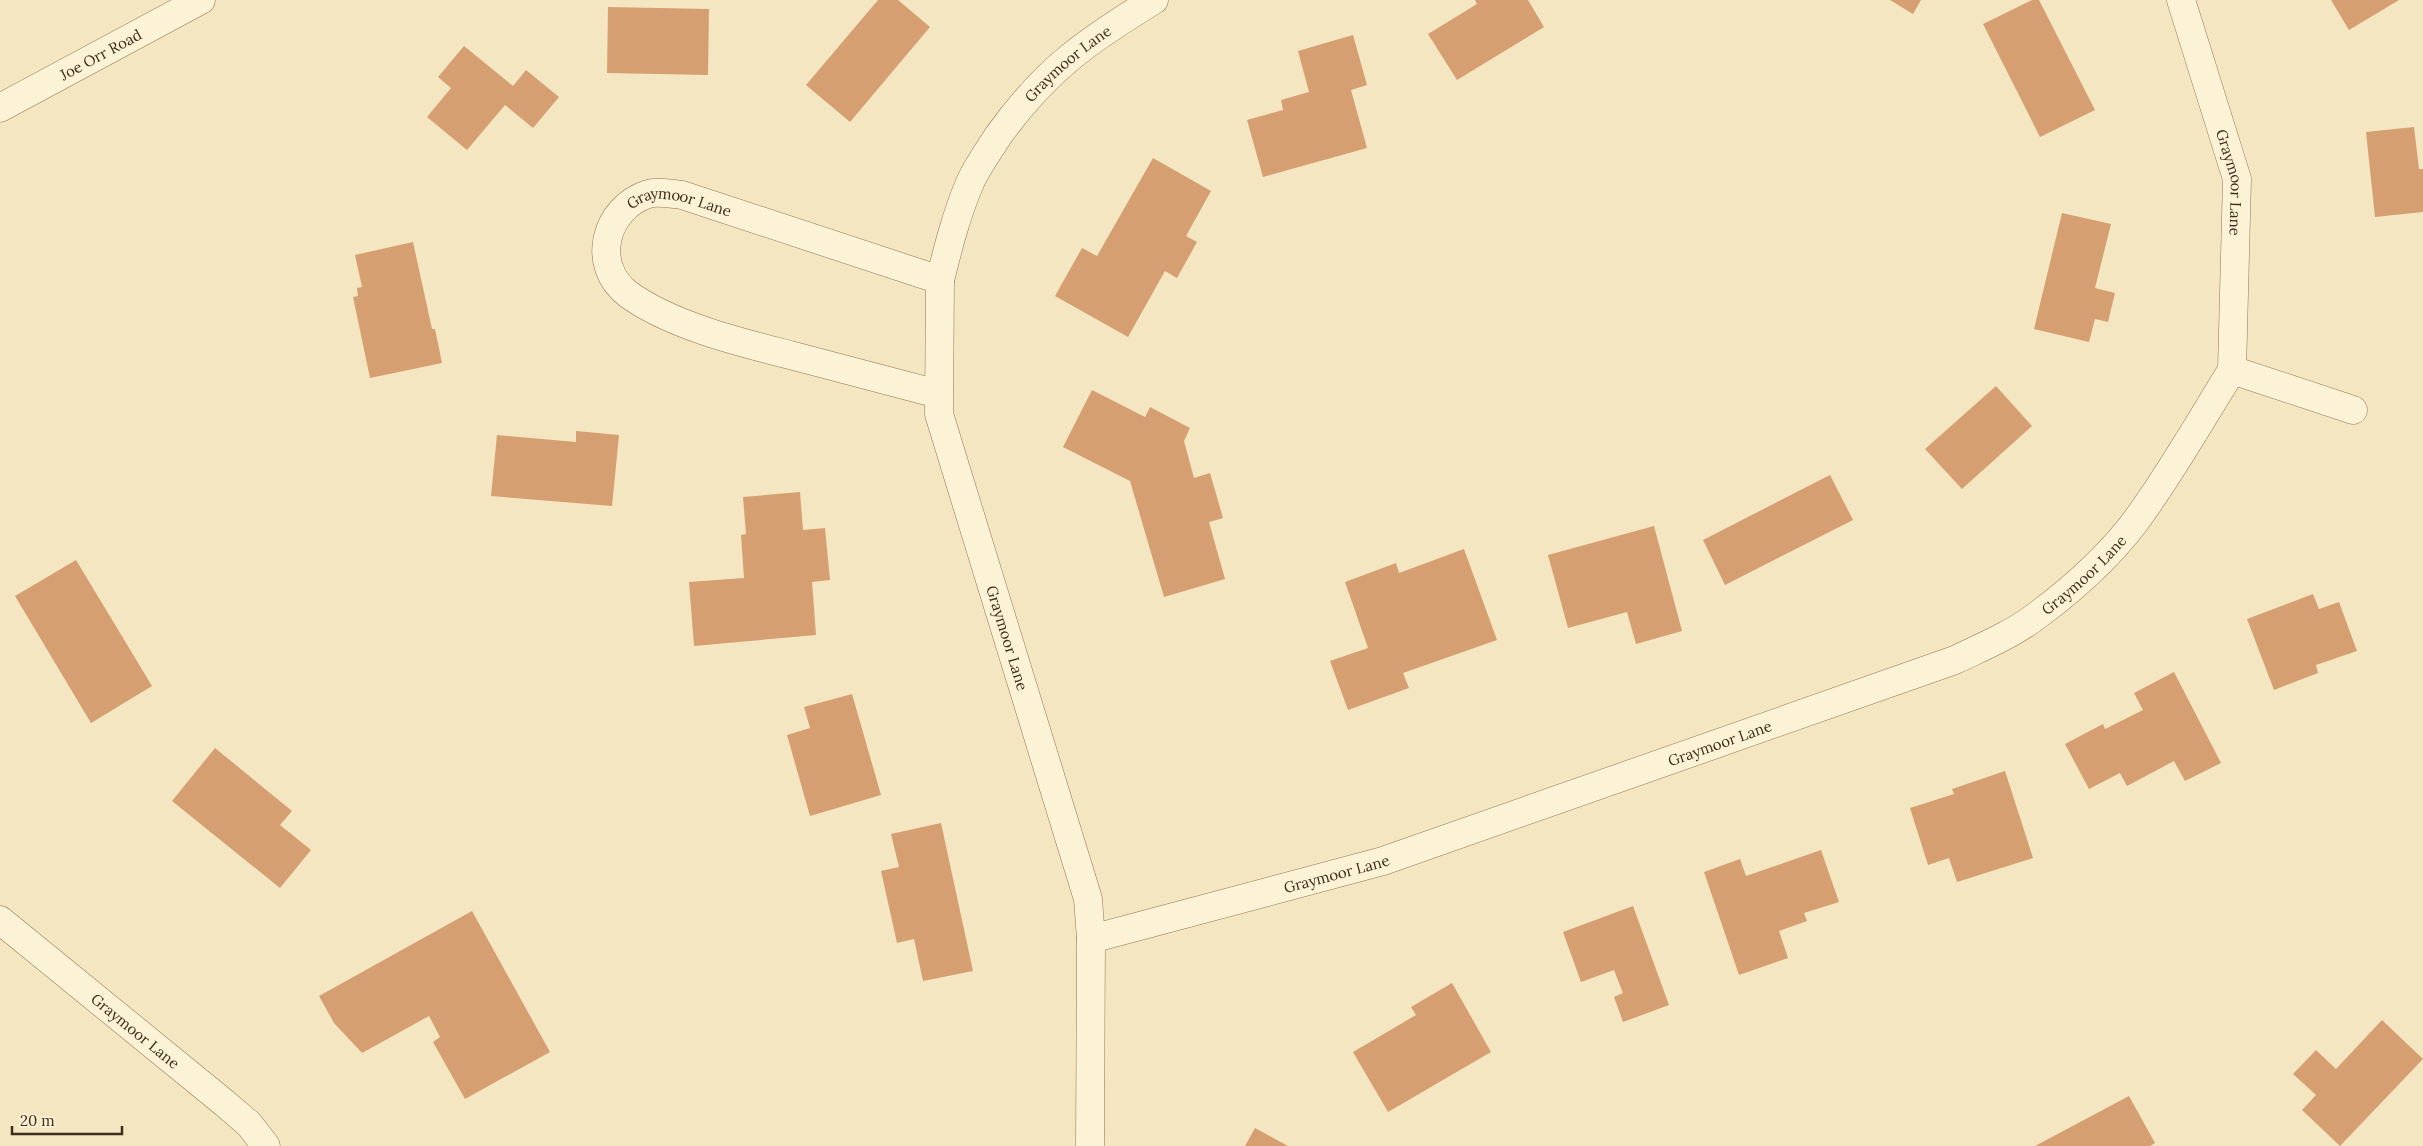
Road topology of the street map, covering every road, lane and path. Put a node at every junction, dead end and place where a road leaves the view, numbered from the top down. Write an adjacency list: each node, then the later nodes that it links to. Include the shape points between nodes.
1 (201, 0): 4 (street, Joe Orr Road)
2 (1154, 0): 5 (street, Graymoor Lane, via 1067,58 1014,114 970,183 955,221)
3 (2181, 0): 6 (street, Graymoor Lane, via 2237,179)
4 (0, 108)
5 (940, 280): 7 (street, Graymoor Lane); 7 (street, Graymoor Lane, via 682,195 649,194 622,208 608,230 606,252 614,278 626,293 651,308 718,336)
6 (2232, 370): 8 (street); 10 (street, Graymoor Lane, via 2147,506 2115,546 2081,580 2034,618 1995,641 1955,660 1382,861)
7 (938, 394): 10 (street, Graymoor Lane, via 939,414 1088,900)
8 (2353, 410)
9 (0, 920): 11 (street, Graymoor Lane, via 222,1101 249,1124)
10 (1091, 939): 12 (street, Graymoor Lane)
11 (266, 1146)
12 (1090, 1146)

